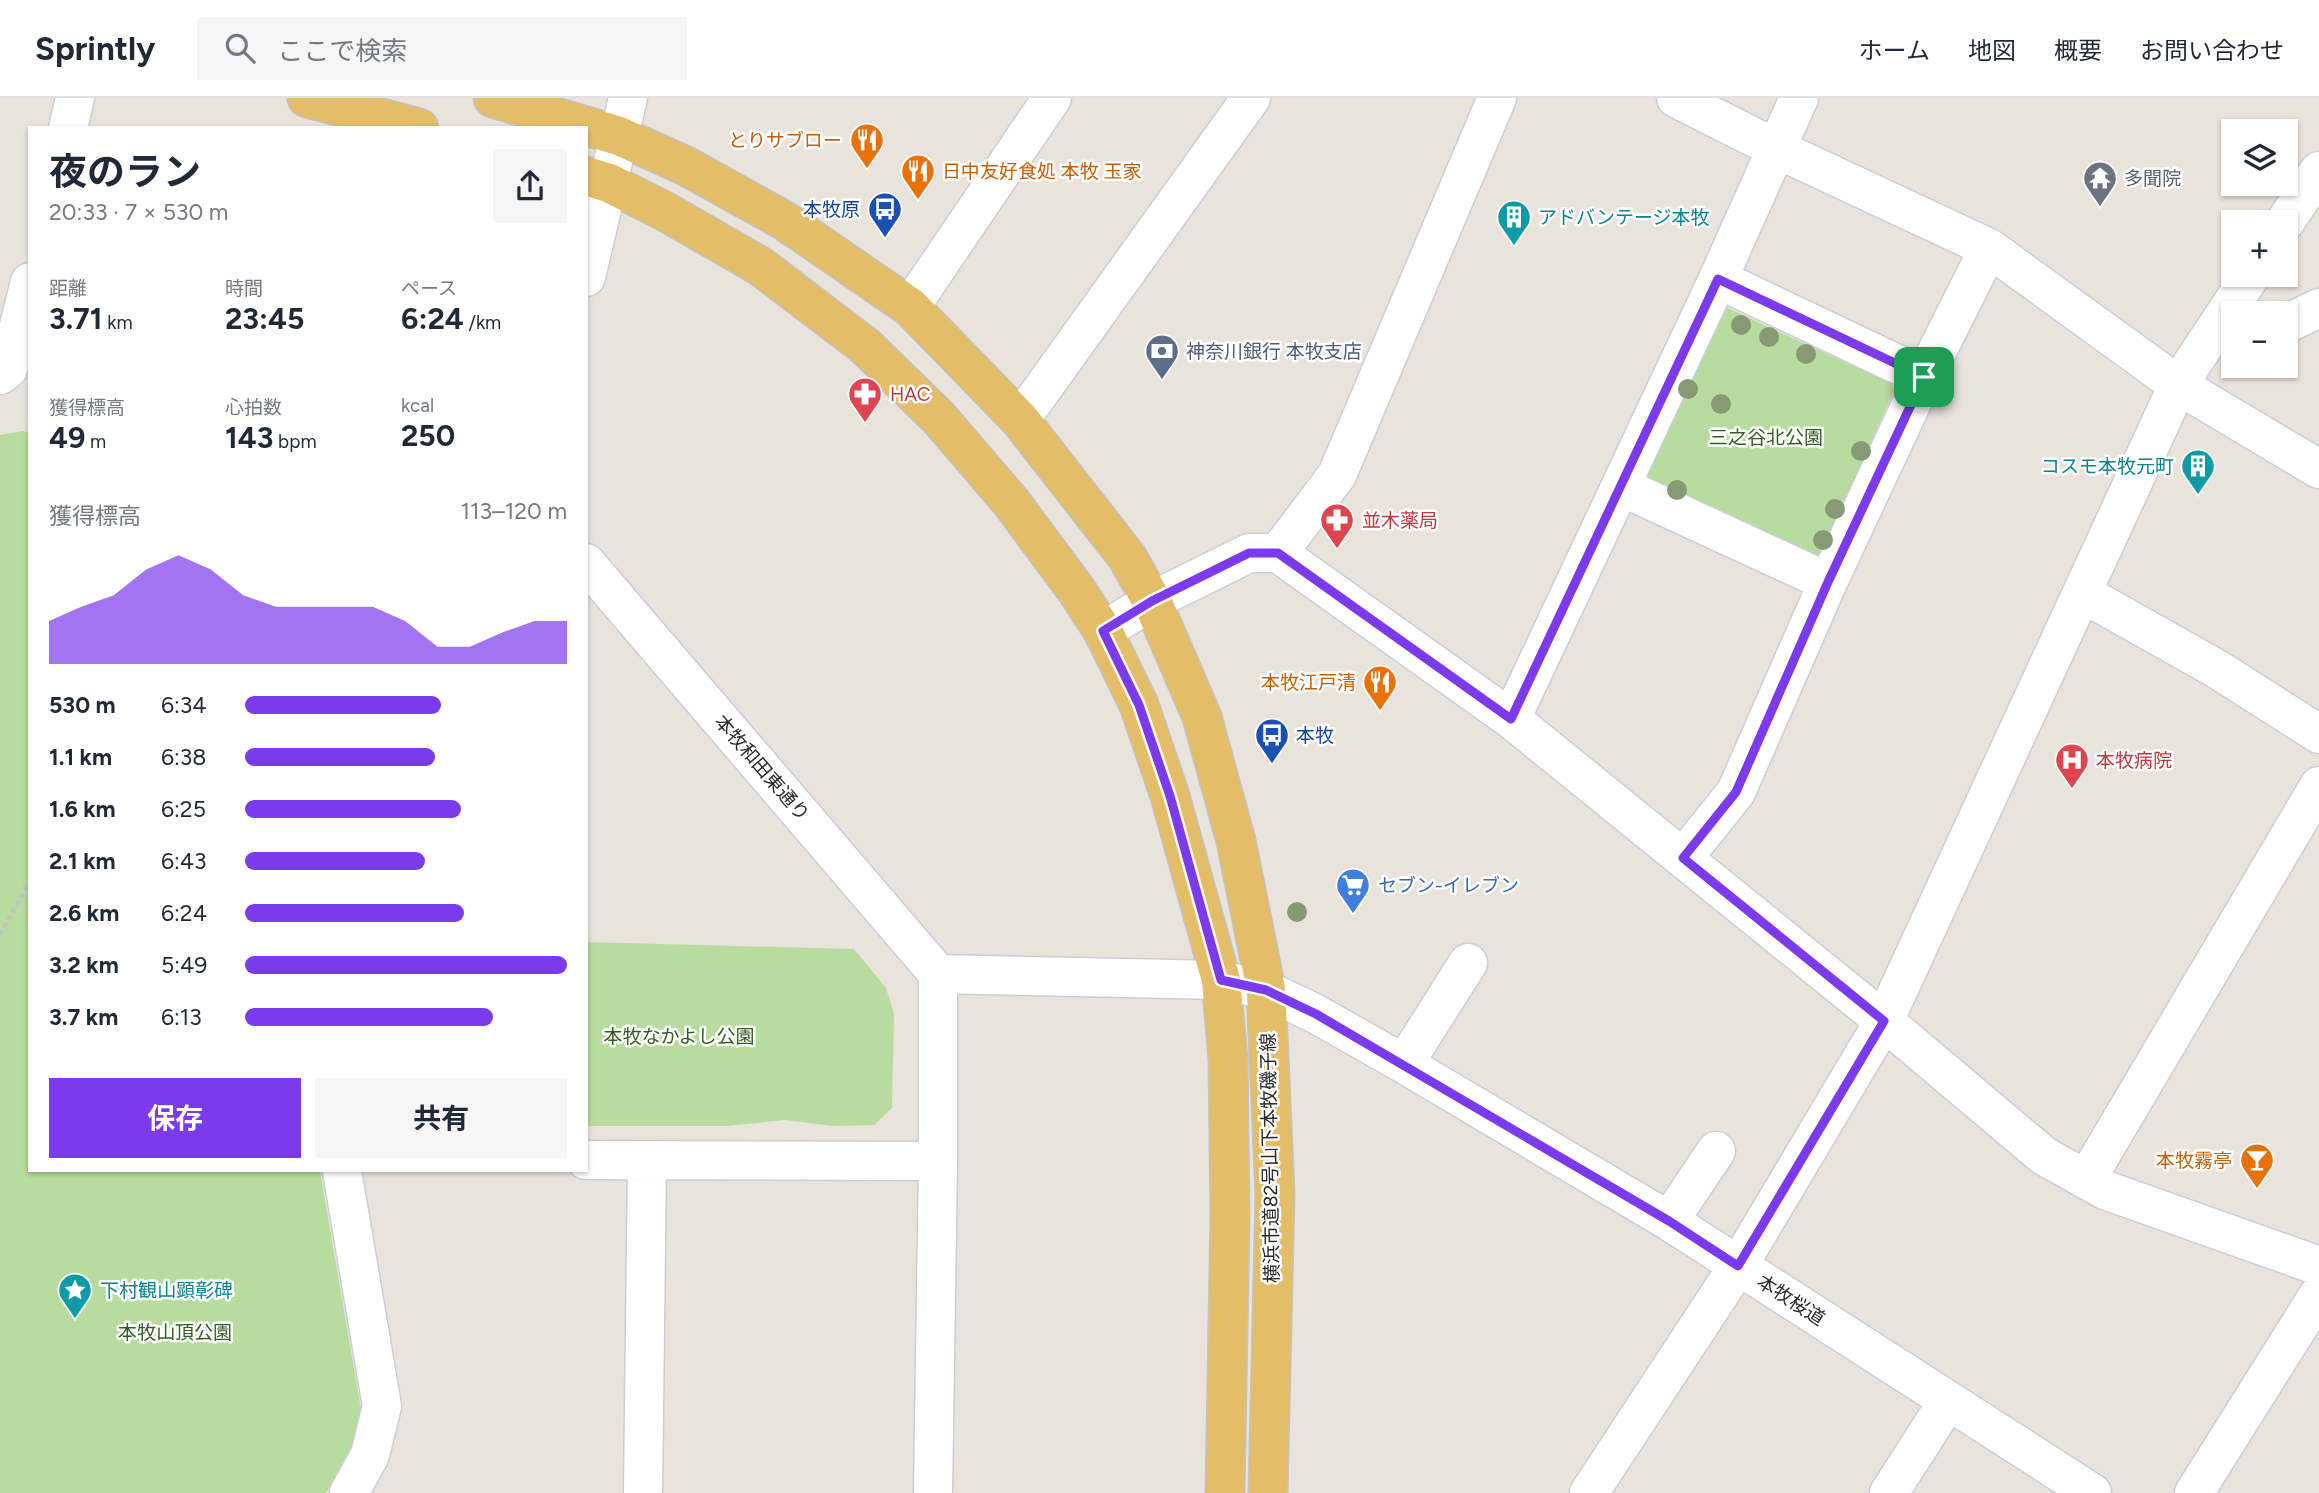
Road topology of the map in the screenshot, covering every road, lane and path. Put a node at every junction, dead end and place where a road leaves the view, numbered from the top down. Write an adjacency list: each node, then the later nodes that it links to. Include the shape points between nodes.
1 (75, 98): 10 (street)
2 (307, 98): 11 (main road)
3 (493, 98): 12 (main road, 横浜市道82号山下本牧磯子線)
4 (628, 98): 14 (street)
5 (1052, 98): 24 (street)
6 (1251, 98): 31 (street)
7 (1497, 98): 34 (street, via 1337,475)
8 (1675, 98): 15 (street)
9 (1799, 98): 15 (street)
10 (68, 126)
11 (412, 126)
12 (586, 126)
13 (588, 127): 14 (main road, 横浜市道82号山下本牧磯子線)
14 (619, 136): 17 (street); 24 (main road, 横浜市道82号山下本牧磯子線, via 686,166 785,221)
15 (1777, 149): 19 (street); 21 (street)
16 (2319, 171): 18 (street)
17 (598, 180): 20 (street); 39 (main road, 横浜市道82号山下本牧磯子線, via 666,212 760,266 865,346 939,418 1010,502)
18 (2293, 210)
19 (1989, 248): 29 (street); 30 (street)
20 (588, 261)
21 (1718, 279): 29 (street); 33 (street)
22 (2245, 287): 27 (street)
23 (28, 291): 28 (street)
24 (910, 307): 31 (main road, 横浜市道82号山下本牧磯子線)
25 (2319, 308): 26 (street)
26 (2298, 318)
27 (2217, 347): 30 (street)
28 (9, 372)
29 (1924, 377): 36 (street)
30 (2178, 385): 32 (street); 37 (street)
31 (1020, 419): 38 (main road, 横浜市道82号山下本牧磯子線, via 1128,557)
32 (2319, 469)
33 (1622, 487): 36 (street); 40 (street)
34 (1278, 553): 38 (street, via 1249,553); 40 (street)
35 (588, 564): 47 (street, 本牧和田東通り)
36 (1828, 582): 43 (street, via 1736,792)
37 (2082, 593): 41 (street, via 2217,669); 50 (street)
38 (1152, 601): 39 (street); 49 (main road, 横浜市道82号山下本牧磯子線, via 1202,717 1236,841)
39 (1103, 631): 48 (main road, 横浜市道82号山下本牧磯子線, via 1139,705 1166,783)
40 (1511, 719): 43 (street)
41 (2319, 734)
42 (2319, 786): 57 (street)
43 (1683, 858): 50 (street)
44 (28, 885): 45 (path)
45 (0, 935)
46 (1468, 962): 51 (street)
47 (938, 974): 48 (street, 本牧桜道); 55 (street)
48 (1221, 980): 49 (street, 本牧桜道); 66 (main road, 横浜市道82号山下本牧磯子線, via 1228,1059 1230,1215)
49 (1266, 990): 51 (street, 本牧桜道); 67 (main road, 横浜市道82号山下本牧磯子線, via 1275,1194)
50 (1884, 1021): 57 (street, via 2044,1156); 59 (street)
51 (1404, 1064): 58 (street, 本牧桜道)
52 (1716, 1151): 58 (street)
53 (588, 1160): 54 (street)
54 (647, 1161): 55 (street); 64 (street)
55 (938, 1161): 65 (street)
56 (342, 1172): 63 (street, via 382,1406 370,1455)
57 (2086, 1180): 60 (street)
58 (1669, 1221): 59 (street, 本牧桜道)
59 (1738, 1266): 62 (street, 本牧桜道); 68 (street)
60 (2319, 1266)
61 (2319, 1294): 71 (street)
62 (1948, 1401): 69 (street); 70 (street, 本牧桜道)
63 (349, 1493)
64 (643, 1493)
65 (933, 1493)
66 (1225, 1493)
67 (1268, 1493)
68 (1589, 1493)
69 (1889, 1493)
70 (2092, 1493)
71 (2194, 1493)

